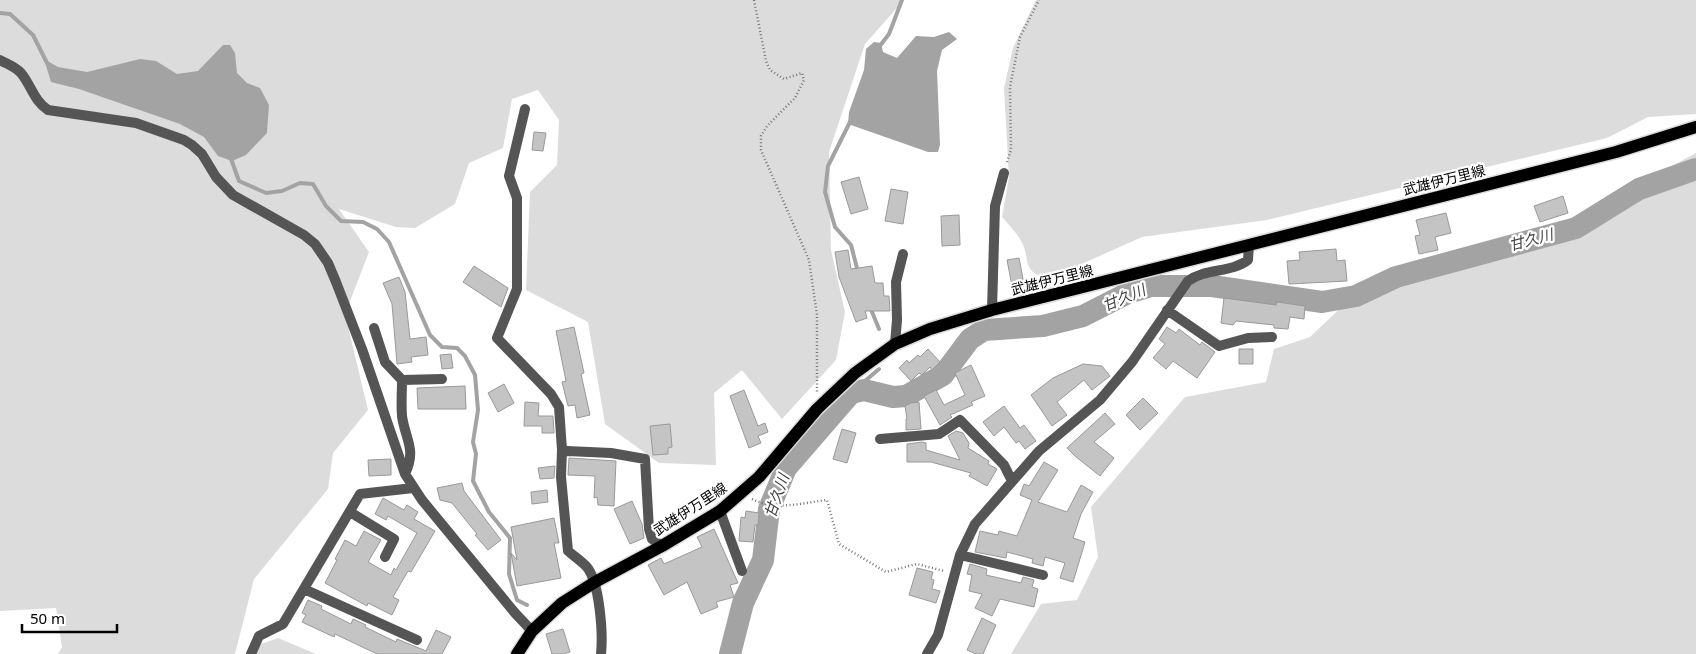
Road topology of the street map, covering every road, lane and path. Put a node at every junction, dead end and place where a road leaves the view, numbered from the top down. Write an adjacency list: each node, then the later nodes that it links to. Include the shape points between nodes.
1 (754, 0): 16 (path, via 770,70 784,79 802,73 804,80 794,98 767,126 761,136 761,150 810,260 817,316)
2 (1039, 0): 6 (path, via 1020,37 1010,87 1011,150)
3 (0, 60): 19 (street, via 22,74 38,101 48,110 136,123 184,140 202,154 220,182 233,195 315,244 336,282)
4 (525, 109): 31 (street, via 509,176 517,198 518,289 497,338 551,394 558,407 568,551 587,567)
5 (1696, 127): 7 (main road, 武雄伊万里線, via 1616,152)
6 (1004, 174): 9 (street, via 995,206)
7 (1249, 245): 9 (main road, 武雄伊万里線); 10 (street, via 1248,260 1242,265 1197,274)
8 (903, 254): 13 (street, via 896,282)
9 (992, 310): 13 (main road, 武雄伊万里線, via 930,329)
10 (1167, 310): 12 (street, via 1219,346 1248,338); 20 (street, via 1132,362 1100,400 1039,451)
11 (374, 328): 15 (street, via 385,362)
12 (1272, 337)
13 (895, 344): 16 (main road, 武雄伊万里線, via 854,373)
14 (442, 379): 15 (street)
15 (402, 380): 19 (street, via 402,416 411,448)
16 (817, 409): 23 (main road, 武雄伊万里線, via 759,477)
17 (880, 439): 20 (street, via 939,434 960,420 1004,465)
18 (567, 451): 25 (street, via 645,459 649,529 652,539)
19 (405, 474): 21 (street)
20 (1012, 482): 26 (street, via 975,524)
21 (413, 488): 24 (street, via 360,494); 33 (street)
22 (765, 505): 29 (path, via 827,500 839,544 886,572 916,564)
23 (720, 511): 25 (main road, 武雄伊万里線); 28 (street)
24 (350, 512): 27 (street, via 394,539); 32 (street)
25 (662, 546): 31 (main road, 武雄伊万里線)
26 (960, 555): 29 (street); 30 (street)
27 (385, 557)
28 (742, 571)
29 (955, 574): 38 (street, via 938,635)
30 (1043, 575)
31 (595, 582): 33 (main road, 武雄伊万里線, via 562,603); 35 (street, via 602,632)
32 (304, 589): 34 (street); 36 (street, via 283,624 259,636)
33 (532, 630): 37 (main road, 武雄伊万里線)
34 (417, 640)
35 (601, 653)
36 (251, 654)
37 (517, 654)
38 (927, 654)

